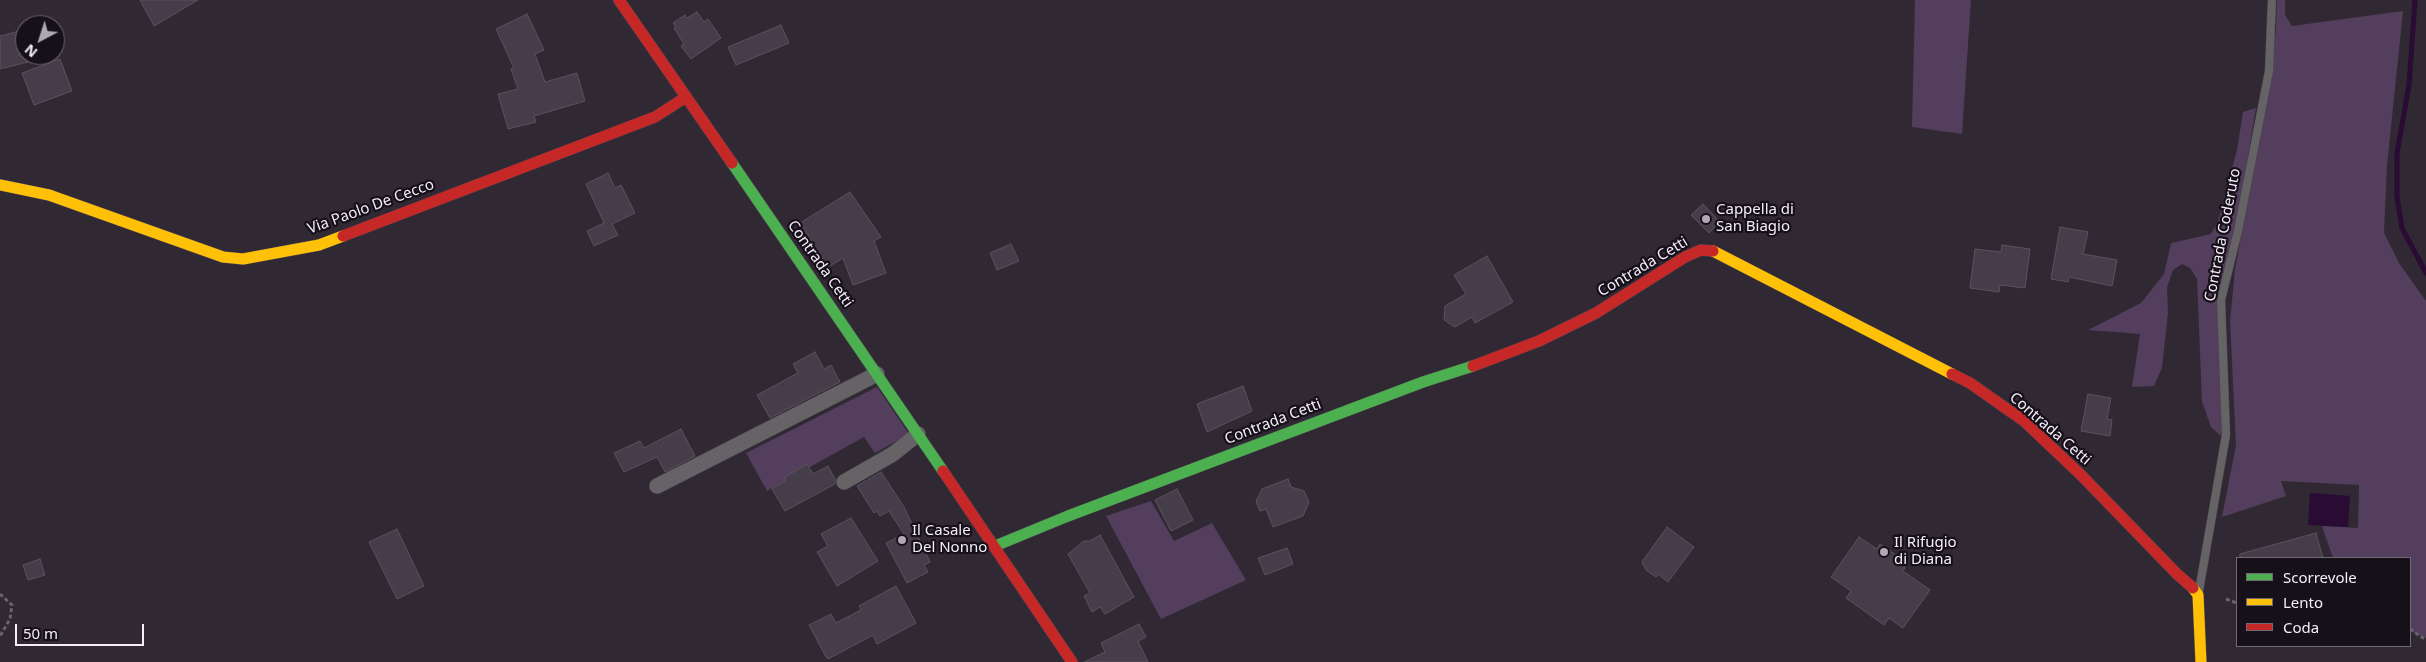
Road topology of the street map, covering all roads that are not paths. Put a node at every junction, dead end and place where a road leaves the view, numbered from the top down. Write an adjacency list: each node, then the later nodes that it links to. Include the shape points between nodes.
1 (619, 0): 3 (street, Contrada Cetti)
2 (2272, 0): 10 (lane, Contrada Coderuto, via 2269,71 2222,300 2226,435)
3 (686, 96): 4 (street, Via Paolo De Cecco, via 655,117 319,245 243,259 223,257 49,195); 5 (street, Contrada Cetti)
4 (0, 185)
5 (877, 374): 6 (street, Contrada Cetti); 8 (street)
6 (918, 434): 7 (street, via 893,454); 9 (street, Contrada Cetti)
7 (844, 482)
8 (657, 486)
9 (995, 546): 10 (street, Contrada Cetti, via 1423,382 1539,341 1596,313 1700,250 1716,251 1970,383 2024,421 2177,574 2191,584); 11 (street, Contrada Cetti)
10 (2198, 595): 12 (street)
11 (1072, 662)
12 (2201, 662)

